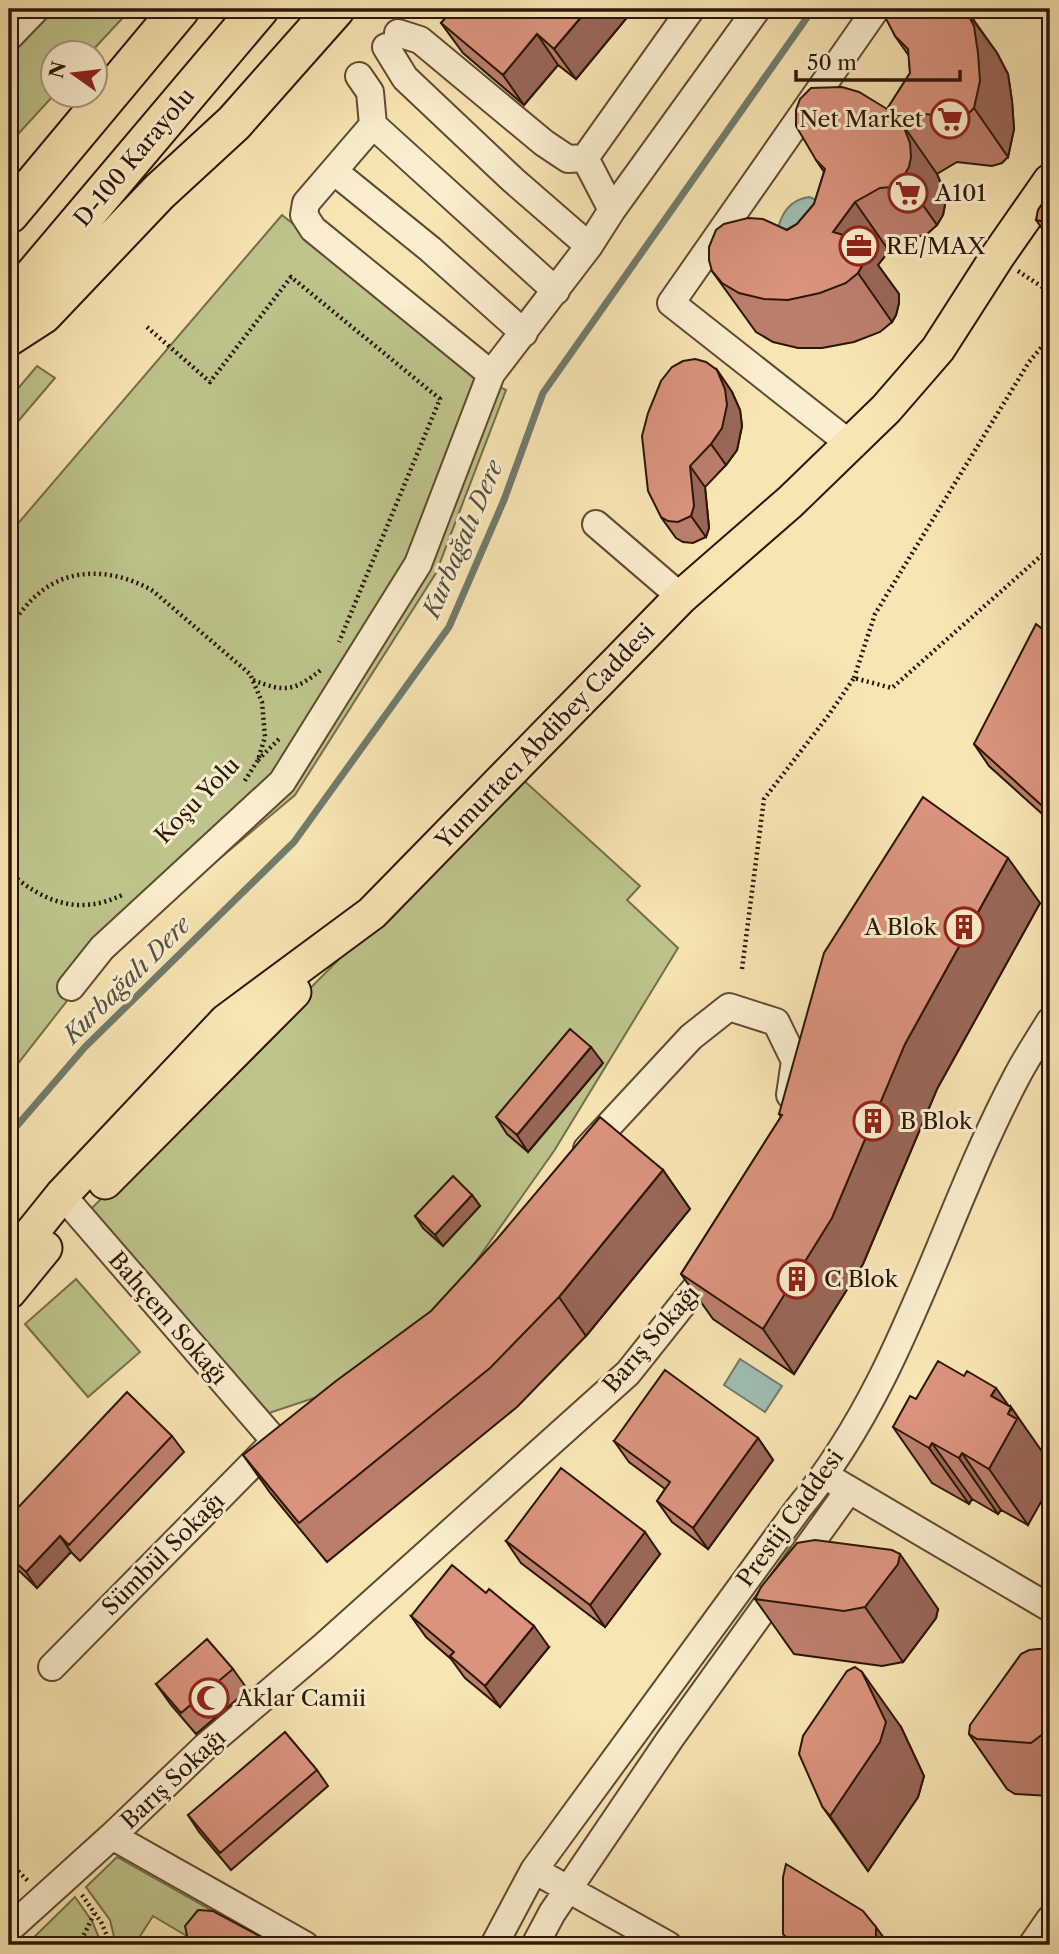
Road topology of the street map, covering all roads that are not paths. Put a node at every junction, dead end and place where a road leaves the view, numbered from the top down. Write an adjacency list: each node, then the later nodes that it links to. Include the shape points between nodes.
1 (36, 9): 8 (street)
2 (180, 9): 15 (highway)
3 (259, 9): 18 (highway, D-100 Karayolu)
4 (335, 9): 20 (highway, via 234,122 159,192 43,314)
5 (691, 9): 11 (street)
6 (757, 9): 14 (street)
7 (876, 9): 22 (street, via 671,303)
8 (9, 37)
9 (359, 76): 10 (street, via 370,92)
10 (373, 125): 12 (street); 17 (street)
11 (585, 158): 14 (street); 16 (street, via 568,159 544,143 420,40 392,40 405,78)
12 (335, 172): 19 (street); 21 (street, via 306,203 304,215 313,229)
13 (1050, 181): 22 (main road, Yumurtacı Abdibey Caddesi, via 938,349)
14 (612, 210): 16 (street)
15 (9, 214)
16 (589, 246): 17 (street)
17 (556, 291): 19 (street)
18 (9, 306)
19 (524, 333): 21 (street)
20 (9, 336)
21 (491, 373): 25 (street, via 418,564 282,782 102,948)
22 (850, 444): 24 (main road, Yumurtacı Abdibey Caddesi)
23 (596, 524): 24 (street)
24 (681, 597): 29 (main road, Yumurtacı Abdibey Caddesi, via 372,913 226,1021)
25 (71, 987)
26 (1050, 1021): 35 (street, Prestij Caddesi, via 1017,1076 976,1163 887,1368)
27 (783, 1120): 28 (street, via 795,1061 776,1022 729,1007 691,1037)
28 (571, 1167)
29 (69, 1203): 31 (main road, Yumurtacı Abdibey Caddesi); 32 (main road); 34 (street, Bahçem Sokağı)
30 (723, 1239): 39 (street, Barış Sokağı, via 705,1275 628,1373 205,1747)
31 (9, 1261)
32 (9, 1292)
33 (296, 1426): 34 (street)
34 (275, 1441): 38 (street, Sümbül Sokağı)
35 (825, 1476): 36 (street); 40 (street, Prestij Caddesi)
36 (849, 1490): 37 (street); 41 (street, Prestij Caddesi)
37 (1050, 1608)
38 (52, 1667)
39 (112, 1836): 43 (street, Barış Sokağı); 44 (street)
40 (534, 1870): 41 (street); 45 (street, Prestij Caddesi)
41 (568, 1889): 46 (street, Prestij Caddesi); 47 (street)
42 (1050, 1919): 48 (street)
43 (9, 1929)
44 (305, 1945)
45 (494, 1945)
46 (535, 1945)
47 (668, 1945)
48 (1032, 1945)

